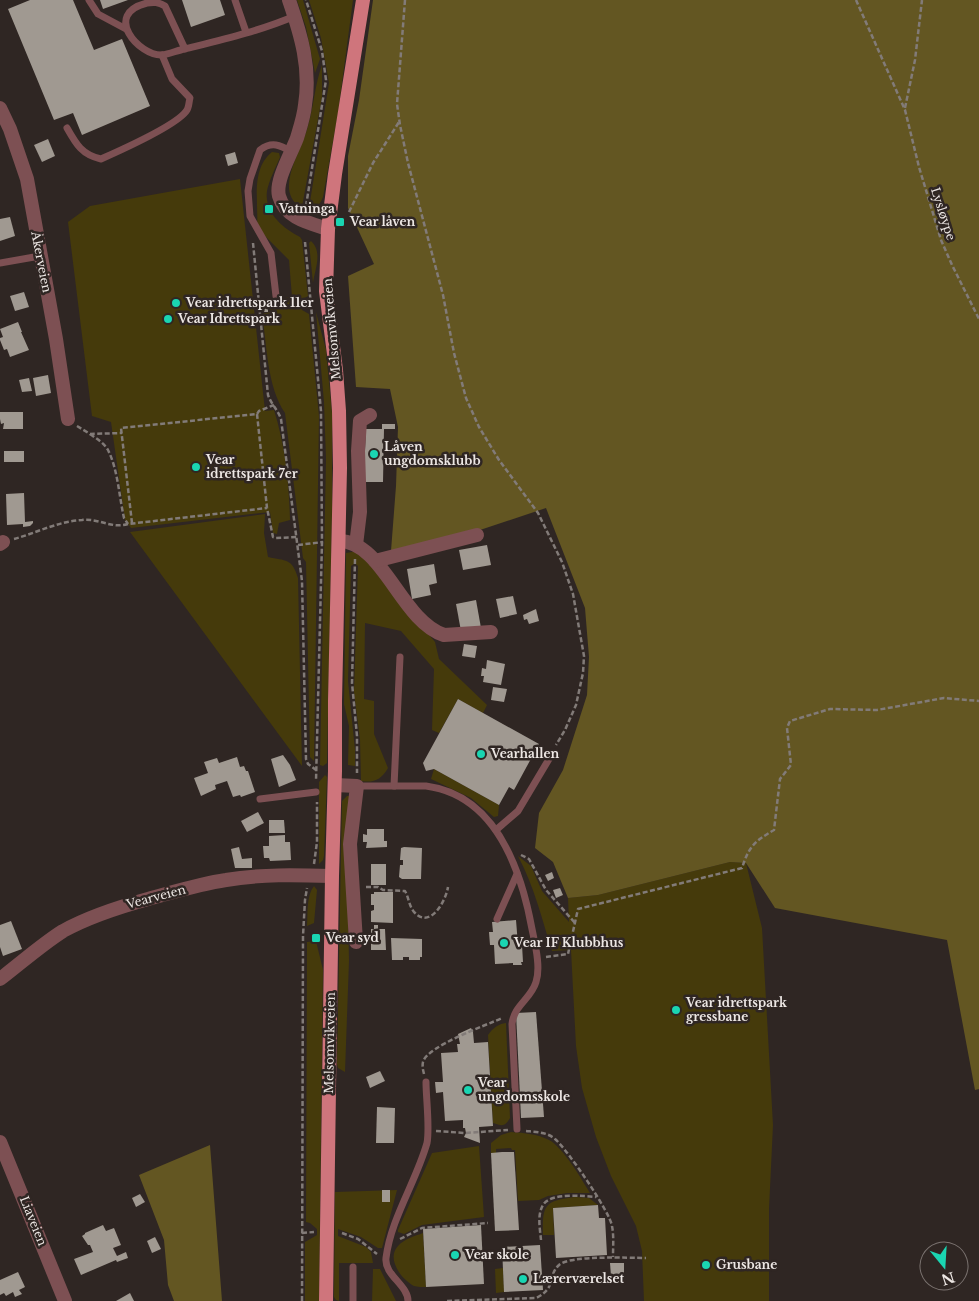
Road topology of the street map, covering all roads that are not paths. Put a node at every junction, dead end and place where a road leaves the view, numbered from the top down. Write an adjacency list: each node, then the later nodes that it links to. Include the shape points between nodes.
1 (90, 0): 6 (lane, via 98,14)
2 (235, 0): 7 (lane)
3 (289, 0): 5 (street)
4 (363, 0): 13 (main road, Melsomvikveien)
5 (295, 16): 7 (lane); 12 (street, via 308,84)
6 (126, 29): 8 (lane, via 128,13 134,7 159,3 168,11); 9 (lane, via 132,39 150,52)
7 (246, 32): 8 (lane)
8 (185, 49): 9 (lane)
9 (162, 55): 11 (lane, via 172,79 190,98 188,110 177,120 101,159 80,149)
10 (0, 108): 14 (street, Åkerveien, via 26,179)
11 (67, 128)
12 (292, 152): 13 (street, via 280,182 282,202 298,218); 16 (lane, via 271,144 260,150 248,191 250,216 271,253)
13 (328, 229): 20 (main road, Melsomvikveien, via 326,291 339,411)
14 (40, 256): 15 (lane); 18 (street, Åkerveien)
15 (0, 263)
16 (276, 296)
17 (370, 415): 21 (street, via 360,421 360,512)
18 (68, 419)
19 (477, 535): 22 (street)
20 (339, 541): 21 (street); 26 (main road, Melsomvikveien)
21 (356, 545): 22 (street)
22 (375, 561): 23 (street, via 414,613 436,633)
23 (491, 632)
24 (400, 657): 28 (lane)
25 (552, 754): 31 (lane, via 518,811)
26 (335, 785): 27 (street); 33 (main road, Melsomvikveien)
27 (357, 786): 28 (lane); 35 (street, via 350,844)
28 (394, 786): 31 (lane, via 426,786 453,794 482,813)
29 (316, 792): 30 (lane)
30 (260, 799)
31 (496, 830): 32 (lane)
32 (517, 874): 34 (lane); 38 (lane, via 538,958 536,982 513,1014)
33 (332, 876): 36 (street, Vearveien, via 226,879 121,906 65,931); 42 (main road, Melsomvikveien)
34 (498, 919)
35 (356, 942)
36 (0, 980)
37 (426, 1082): 44 (lane, via 427,1142 391,1236 386,1261 406,1292)
38 (517, 1129)
39 (0, 1142): 41 (street, Liaveien)
40 (353, 1266): 43 (lane)
41 (65, 1301)
42 (326, 1301)
43 (353, 1301)
44 (408, 1301)

